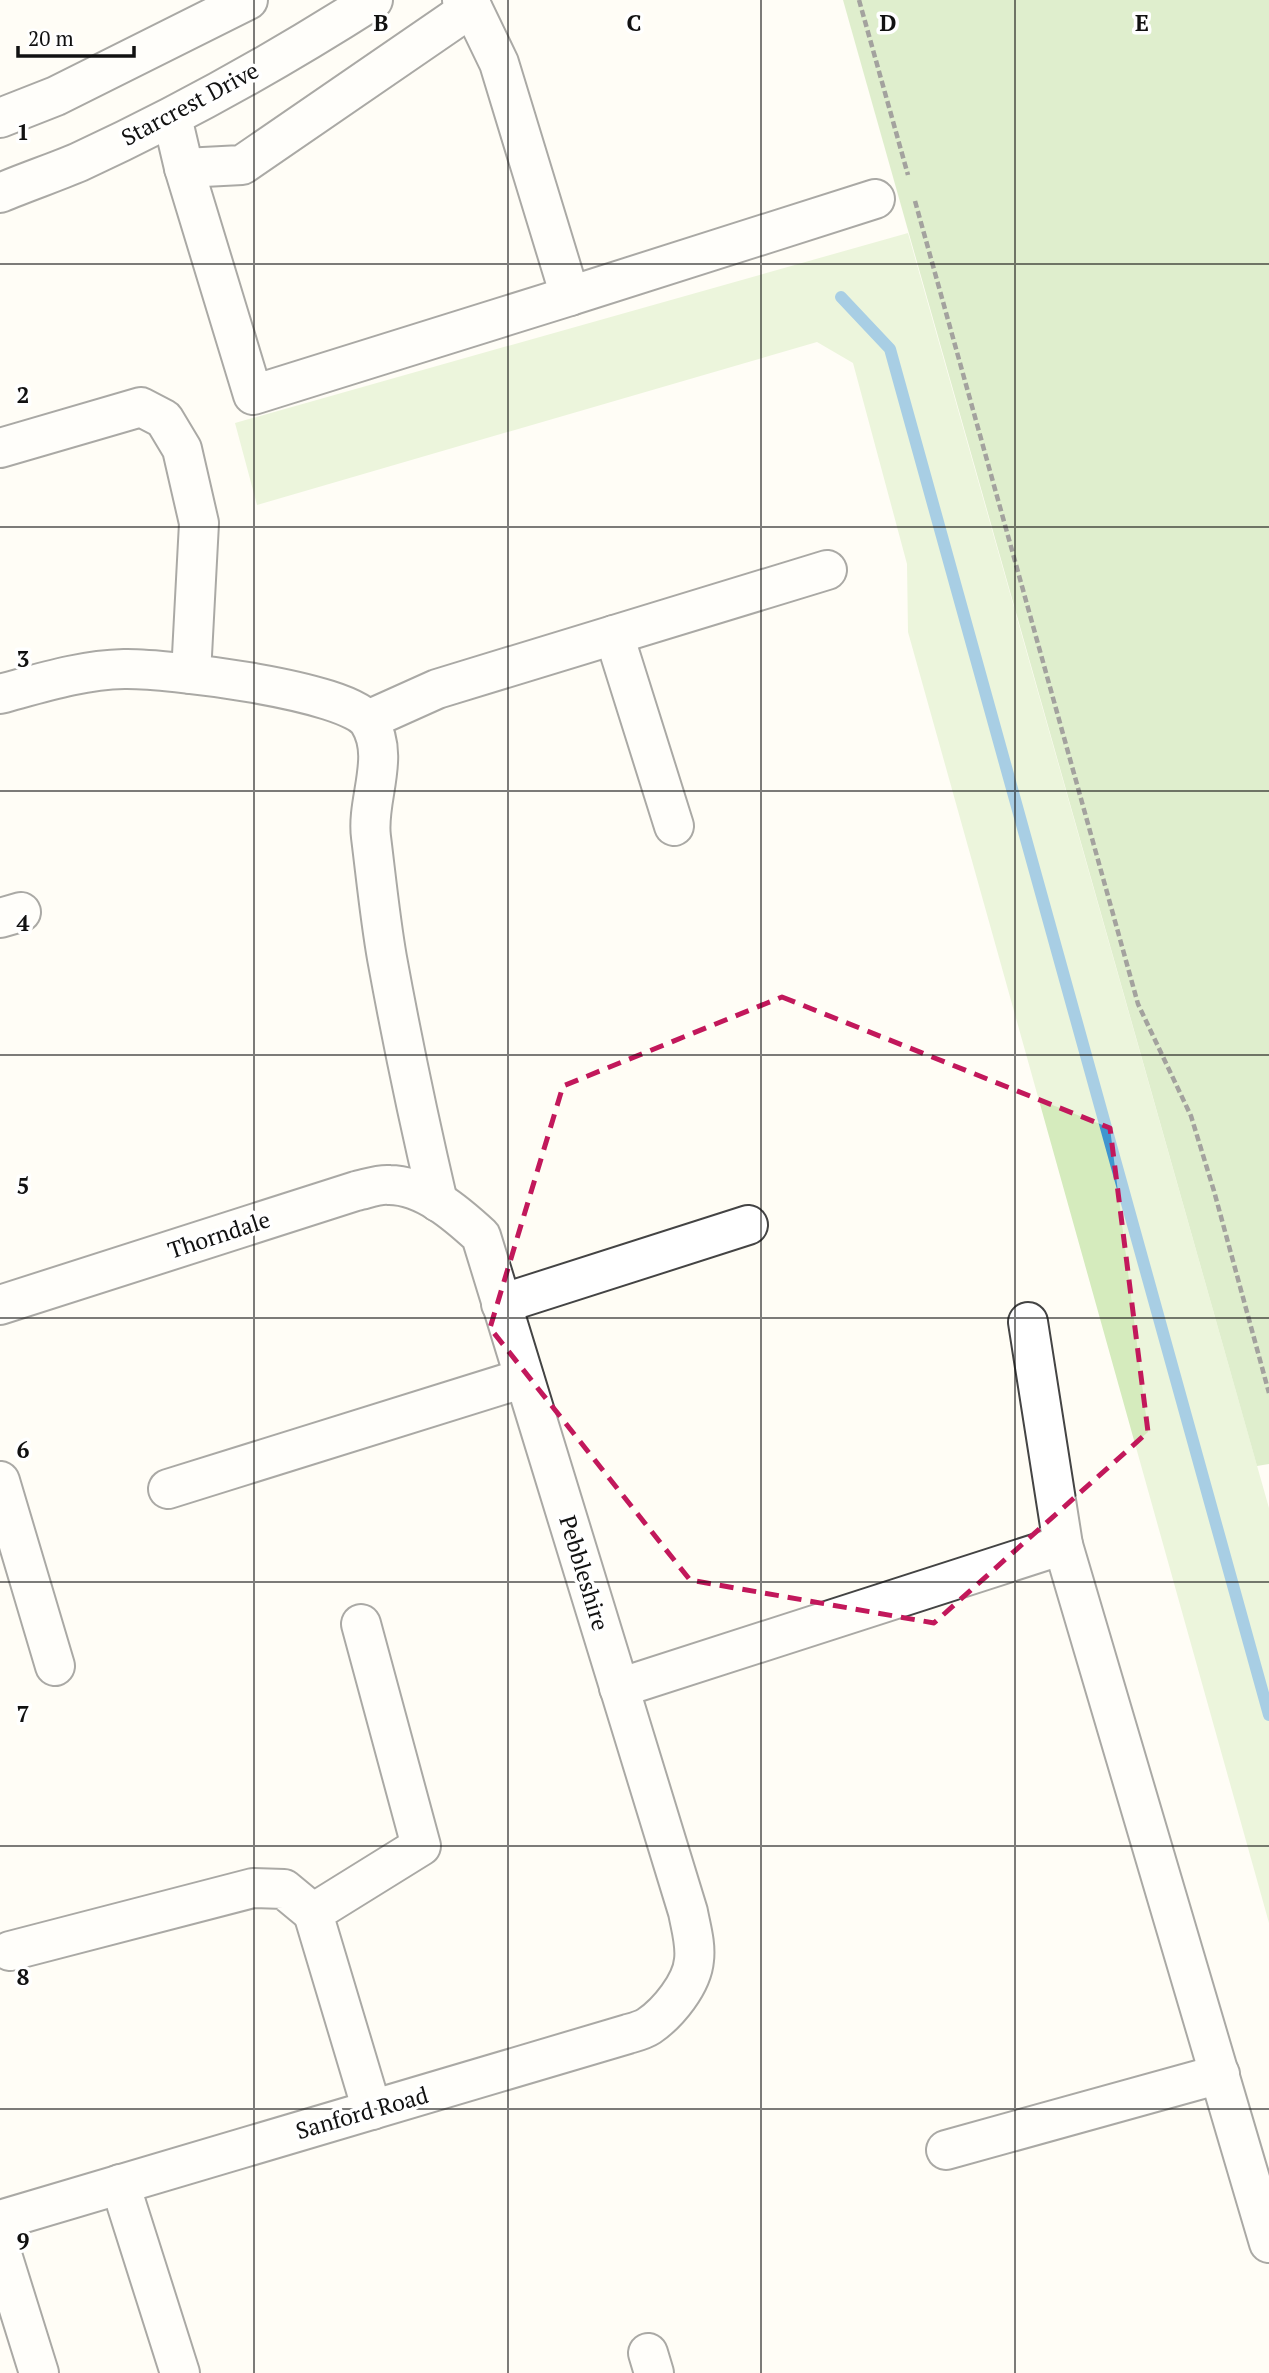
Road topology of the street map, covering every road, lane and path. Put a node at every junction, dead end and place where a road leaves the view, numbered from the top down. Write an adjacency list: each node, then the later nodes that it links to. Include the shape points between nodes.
1 (248, 0): 6 (street, via 56,96)
2 (373, 0): 5 (street, Starcrest Drive)
3 (859, 0): 8 (path)
4 (467, 4): 7 (street, via 242,164); 12 (street, via 499,63)
5 (172, 117): 7 (street); 9 (street, Starcrest Drive)
6 (0, 118)
7 (184, 168): 12 (street, via 253,395)
8 (911, 187)
9 (0, 193)
10 (875, 199): 12 (street)
11 (915, 201): 26 (path, via 1138,1004 1191,1116)
12 (570, 296)
13 (0, 447): 16 (street, via 141,407 164,419 182,449 199,523)
14 (827, 570): 15 (street)
15 (614, 635): 18 (street, via 437,689); 19 (street)
16 (191, 674): 17 (street, via 125,669 79,673); 18 (street, via 307,693)
17 (0, 694)
18 (368, 720): 20 (street, via 377,741 370,828 387,955)
19 (674, 826)
20 (438, 1202): 22 (street, Pebbleshire, via 481,1236); 23 (street, Thorndale, via 390,1184 356,1191)
21 (748, 1225): 22 (street)
22 (501, 1304): 25 (street, Pebbleshire)
23 (0, 1305)
24 (1028, 1322): 29 (street)
25 (524, 1378): 28 (street); 32 (street, Pebbleshire)
26 (1269, 1392)
27 (0, 1481): 31 (street)
28 (168, 1489)
29 (1063, 1545): 32 (street); 36 (street)
30 (361, 1624): 33 (street, via 421,1846)
31 (55, 1666)
32 (619, 1688): 35 (street, Pebbleshire, via 688,1912)
33 (313, 1913): 34 (street, via 284,1889 253,1888); 37 (street)
34 (10, 1951)
35 (694, 1964): 37 (street, Sanford Road, via 683,1989 648,2026)
36 (1220, 2074): 38 (street); 41 (street)
37 (372, 2110): 39 (street, Sanford Road)
38 (946, 2150)
39 (120, 2184): 40 (street, Sanford Road); 44 (street)
40 (0, 2220)
41 (1269, 2243)
42 (0, 2248): 43 (street)
43 (39, 2373)
44 (180, 2373)

